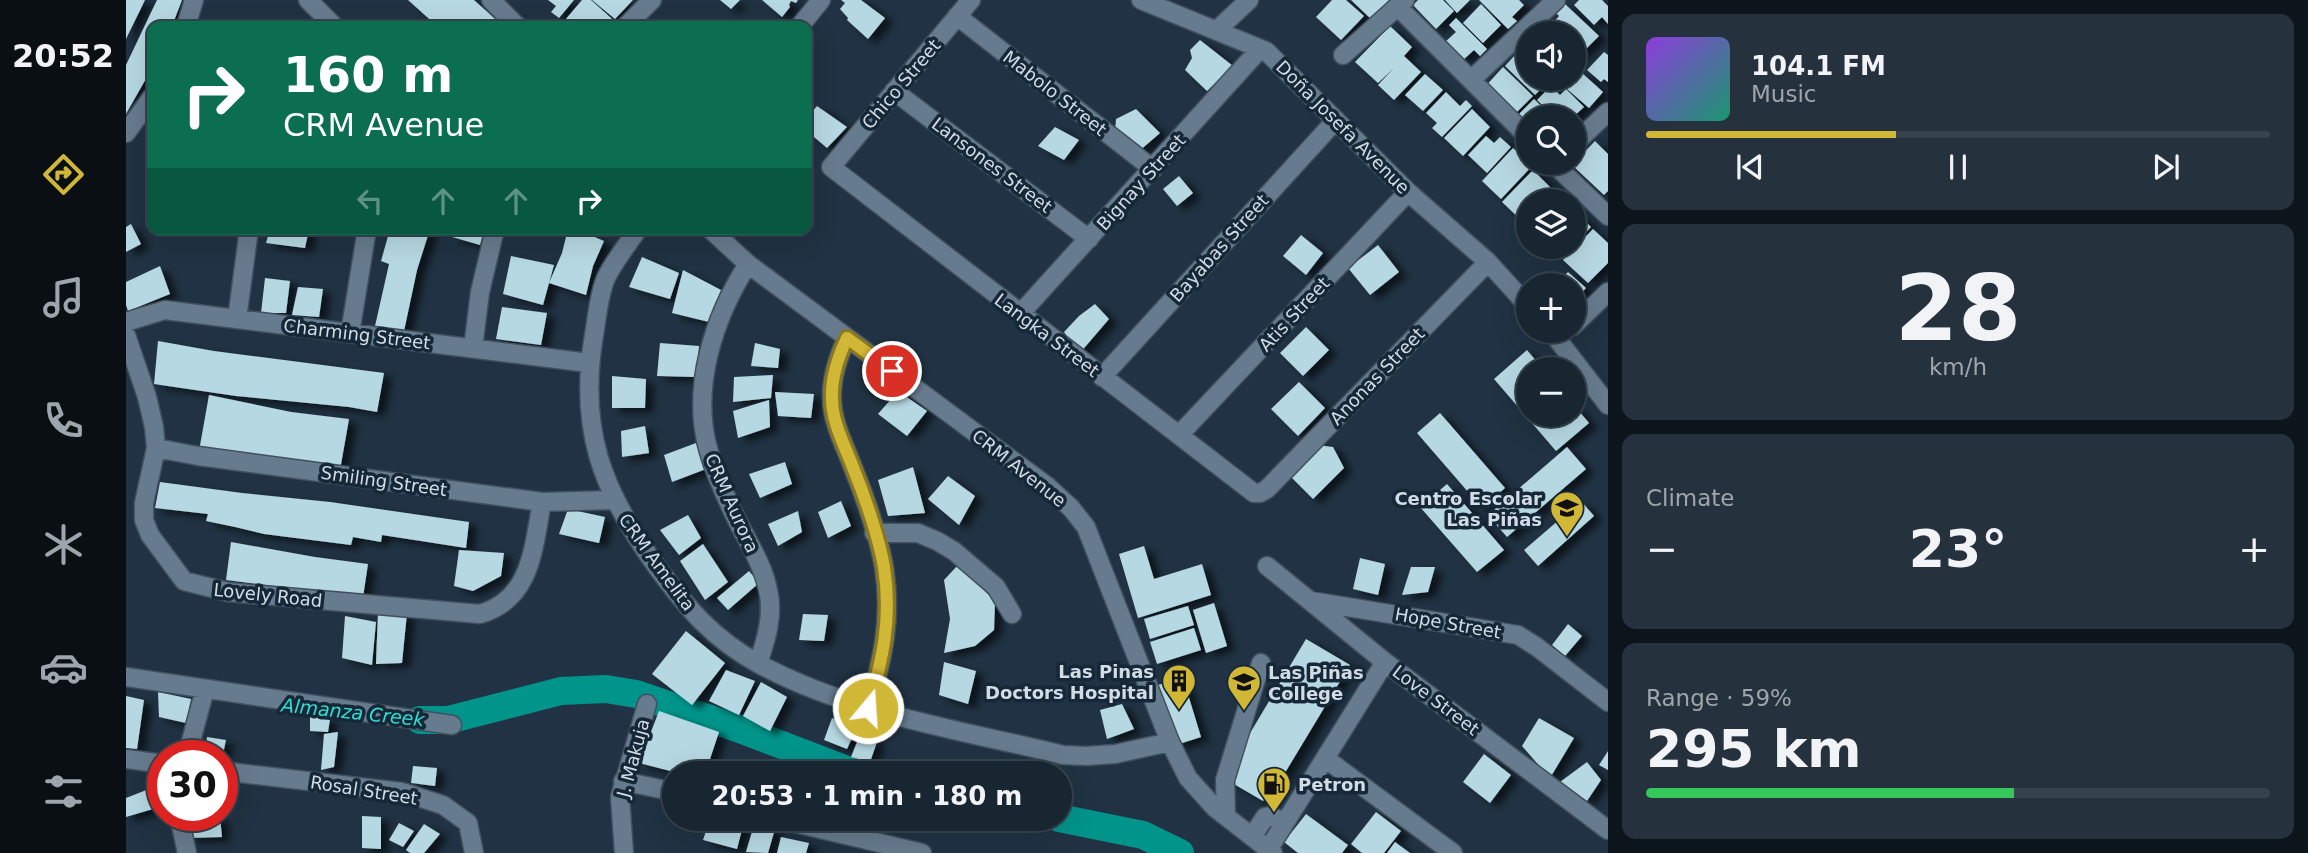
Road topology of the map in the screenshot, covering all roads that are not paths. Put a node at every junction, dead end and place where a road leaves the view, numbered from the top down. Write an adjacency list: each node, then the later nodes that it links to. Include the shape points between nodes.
1 (194, 0): 12 (street)
2 (491, 0): 15 (street)
3 (652, 0): 16 (street)
4 (821, 0): 17 (street)
5 (971, 0): 11 (street, Chico Street)
6 (1141, 0): 18 (street, Doña Josefa Avenue)
7 (1249, 0): 18 (street)
8 (1556, 0): 21 (street)
9 (315, 3): 13 (street); 14 (street)
10 (1402, 3): 20 (street); 21 (street)
11 (957, 16): 22 (street, Chico Street); 30 (street, Mabolo Street)
12 (188, 21)
13 (310, 21)
14 (330, 21)
15 (512, 21)
16 (631, 21)
17 (804, 21)
18 (1217, 30): 19 (street, Doña Josefa Avenue)
19 (1260, 48): 25 (street, Doña Josefa Avenue); 30 (street, Bignay Street)
20 (1343, 55)
21 (1471, 80): 26 (street)
22 (894, 91): 29 (street, Chico Street); 39 (street, Lansones Street)
23 (147, 104): 28 (street)
24 (1608, 112): 27 (street)
25 (1336, 120): 32 (street, Doña Josefa Avenue); 54 (street, Bayabas Street)
26 (1516, 125)
27 (1586, 133)
28 (126, 134)
29 (831, 167): 45 (street, Langka Street)
30 (1153, 169): 39 (street, Bignay Street)
31 (1566, 175): 33 (street)
32 (1408, 192): 40 (street, Doña Josefa Avenue); 56 (street, Atis Street)
33 (1608, 216)
34 (248, 235): 46 (street)
35 (366, 235): 48 (street)
36 (494, 235): 52 (street)
37 (634, 235): 53 (street, CRM Amelita, via 606,278)
38 (717, 235): 41 (street, CRM Avenue)
39 (1089, 239): 45 (street, Bignay Street)
40 (1488, 262): 43 (street, Doña Josefa Avenue); 58 (street, Anonas Street)
41 (748, 264): 50 (street, CRM Avenue); 66 (street, CRM Aurora, via 718,320 703,386 703,414 718,477 769,591 765,643)
42 (1608, 292): 44 (street)
43 (1516, 293)
44 (1586, 313)
45 (1020, 314): 54 (street, Langka Street)
46 (237, 319): 47 (street, Charming Street, via 165,310); 48 (street, Charming Street)
47 (126, 322)
48 (350, 333): 52 (street, Charming Street)
49 (126, 335): 57 (street, Lovely Road, via 147,397)
50 (847, 338): 61 (street, via 836,366 832,401); 75 (street, CRM Avenue, via 1071,508 1086,527)
51 (1566, 343): 55 (street)
52 (473, 348): 53 (street, Charming Street)
53 (589, 363): 59 (street, CRM Amelita, via 598,461)
54 (1102, 377): 56 (street, Langka Street)
55 (1608, 405)
56 (1179, 435): 58 (street, Langka Street, via 1254,493)
57 (156, 448): 60 (street, Smiling Street); 60 (street, Lovely Road, via 144,503 150,536 184,581 228,592 480,614 495,610 510,600 520,585 530,561)
58 (1267, 489)
59 (614, 500): 60 (street, Smiling Street); 66 (street, CRM Amelita, via 685,607 726,644)
60 (542, 502)
61 (874, 533): 64 (street, via 918,533 945,546 996,587); 72 (street, via 883,564 886,635)
62 (1267, 566): 63 (street, Love Street)
63 (1308, 601): 65 (street, Love Street); 70 (street, Hope Street, via 1518,635)
64 (1012, 614)
65 (1385, 662): 77 (street); 84 (street, Love Street)
66 (758, 663): 72 (street, CRM Amelita, via 795,682)
67 (1261, 663): 82 (street, via 1225,780)
68 (126, 677): 69 (street)
69 (205, 689): 73 (street); 74 (street)
70 (1608, 702)
71 (647, 705): 80 (street, J. Makuja)
72 (868, 708): 75 (street, CRM Amelita, via 1063,755 1115,754)
73 (452, 725)
74 (191, 740)
75 (1170, 742): 82 (street, CRM Avenue, via 1188,778)
76 (126, 759): 78 (street)
77 (1326, 759): 83 (street); 93 (street)
78 (147, 762)
79 (238, 773): 90 (street, Rosal Street, via 402,792 443,804 468,823)
80 (623, 781): 81 (street); 91 (street, J. Makuja)
81 (662, 789)
82 (1226, 816): 87 (street, CRM Avenue)
83 (1285, 822): 87 (street, via 1265,817); 88 (street)
84 (1608, 830)
85 (182, 831): 89 (street)
86 (829, 831): 92 (street)
87 (1252, 837): 88 (street, CRM Avenue)
88 (1271, 851)
89 (187, 853)
90 (474, 853)
91 (624, 853)
92 (922, 853)
93 (1454, 853)

